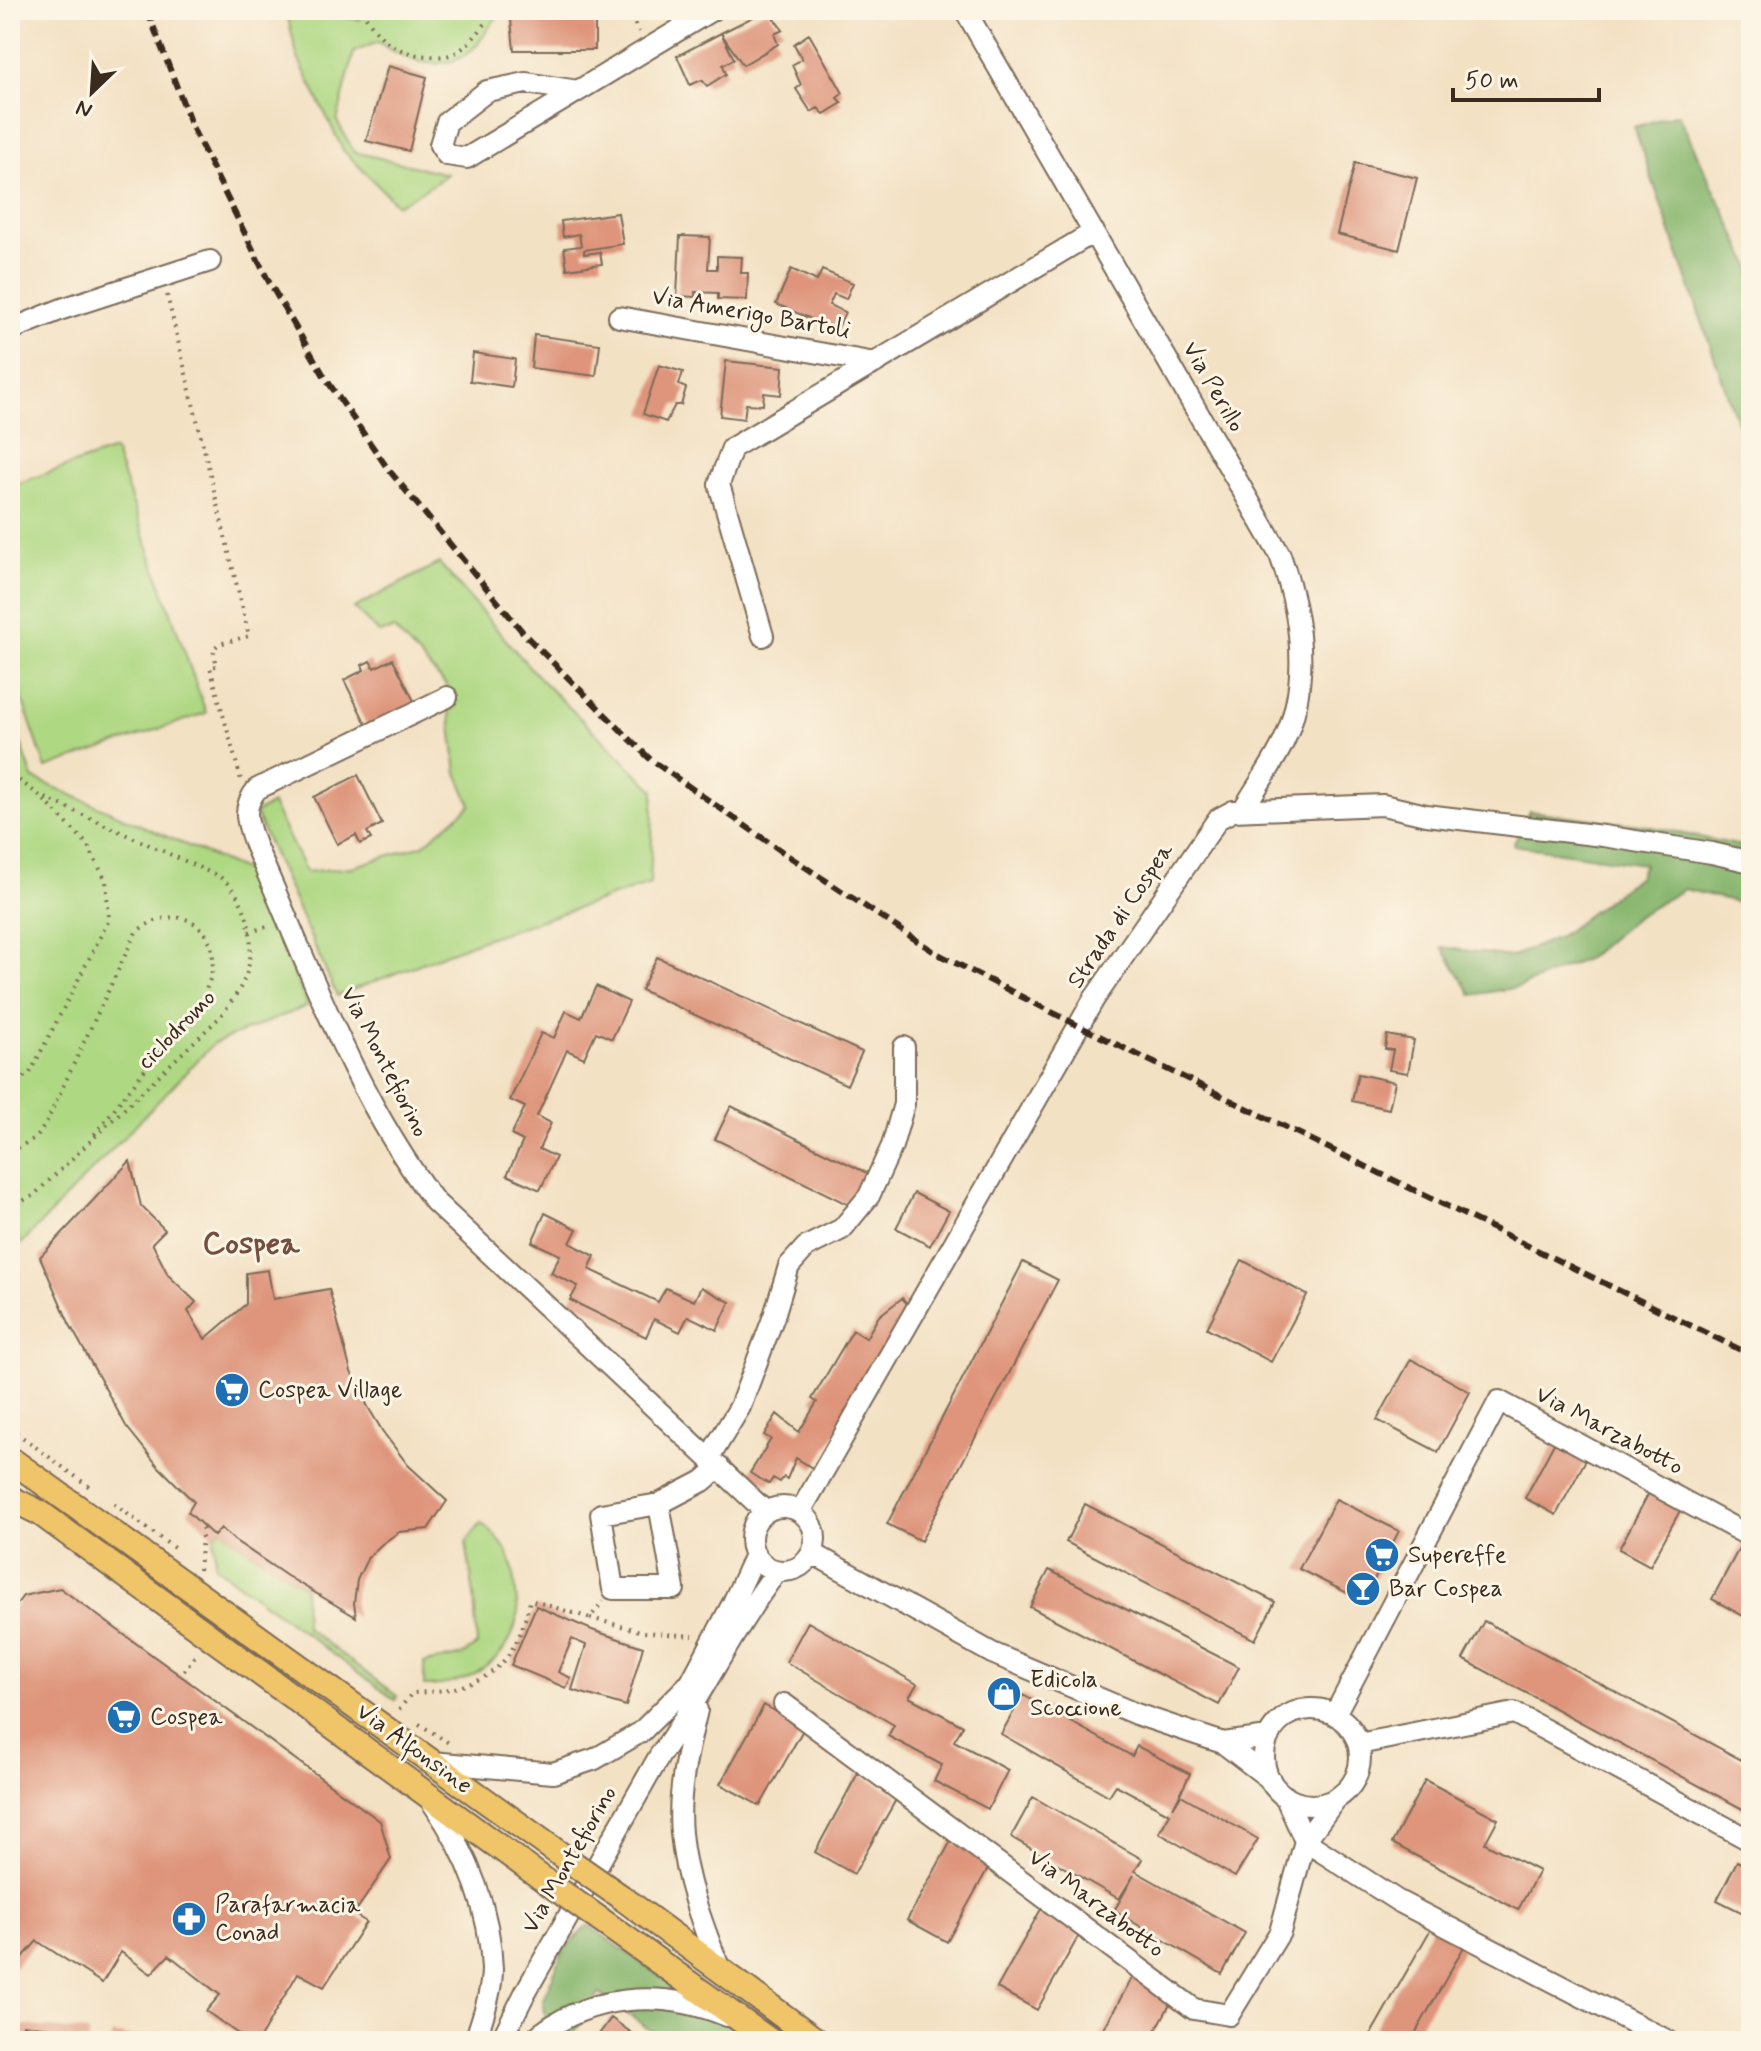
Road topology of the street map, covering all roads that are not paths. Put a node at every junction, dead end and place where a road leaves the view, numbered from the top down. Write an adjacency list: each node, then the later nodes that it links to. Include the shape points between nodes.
1 (712, 10): 3 (street)
2 (965, 10): 4 (street, Via Perillo)
3 (578, 91): 3 (street, via 467,158 447,155 440,145 447,122 487,91 526,83)
4 (1094, 232): 8 (street, Via Amerigo Bartoli); 11 (street, Via Perillo, via 1280,555 1294,594 1300,687 1284,740)
5 (210, 261): 7 (street)
6 (619, 317): 8 (street, Via Amerigo Bartoli)
7 (10, 330)
8 (875, 363): 9 (street, Via Amerigo Bartoli, via 732,448 719,484)
9 (763, 636)
10 (447, 697): 15 (street, Via Montefiorino, via 257,789 247,801 255,845 330,1019 407,1164 435,1202)
11 (1243, 810): 12 (street, Strada di Cospea, via 1383,805); 19 (street, Strada di Cospea, via 1218,819 1094,999)
12 (1751, 862)
13 (904, 1047): 15 (street, via 904,1104 892,1146 869,1196 842,1229 806,1247 789,1266 740,1407)
14 (10, 1459): 30 (main road, Via Alfonsine)
15 (714, 1462): 17 (street, via 703,1481); 18 (street, Via Montefiorino)
16 (10, 1501): 32 (main road, Via Alfonsine, via 40,1513)
17 (659, 1504): 17 (street, via 601,1514 613,1589 674,1589)
18 (766, 1512): 19 (street, via 783,1507); 22 (street, Via Montefiorino, via 753,1527)
19 (800, 1512): 21 (street, via 815,1535)
20 (1751, 1537): 26 (street, Via Marzabotto, via 1499,1401)
21 (812, 1553): 23 (street, Via Montefiorino, via 794,1570); 28 (street, via 992,1653 1136,1714)
22 (755, 1555): 23 (street); 24 (street, Via Montefiorino)
23 (777, 1571): 24 (street, Via Montefiorino)
24 (694, 1690): 30 (street, via 641,1732 595,1759 553,1773); 37 (street, via 681,1831 699,1915); 38 (street, Via Montefiorino)
25 (784, 1704): 35 (street, Via Marzabotto, via 1194,2009 1229,2015 1280,1932)
26 (1335, 1714): 27 (street, via 1320,1709 1289,1714); 29 (street)
27 (1268, 1737): 28 (street); 31 (street, via 1264,1751)
28 (1223, 1743): 31 (street)
29 (1359, 1744): 34 (street, Via Marzabotto, via 1357,1776); 36 (street, via 1514,1713)
30 (432, 1762): 37 (main road, Via Alfonsine, bridge)
31 (1270, 1779): 33 (street)
32 (425, 1792): 39 (main road, Via Alfonsine, bridge); 40 (street, via 455,1835 484,1906 492,1971)
33 (1285, 1796): 34 (street, via 1305,1804); 35 (street)
34 (1335, 1800): 35 (street, Via Marzabotto)
35 (1305, 1841): 46 (street, via 1398,1901)
36 (1751, 1841)
37 (720, 1970): 45 (main road, Via Alfonsine)
38 (526, 1991): 41 (street, Via Montefiorino); 42 (street, Via Montefiorino)
39 (749, 2025): 43 (street, via 661,1998 626,1999 573,2015); 44 (main road, Via Alfonsine)
40 (475, 2041)
41 (493, 2041)
42 (501, 2041)
43 (532, 2041)
44 (770, 2041)
45 (817, 2041)
46 (1668, 2041)

